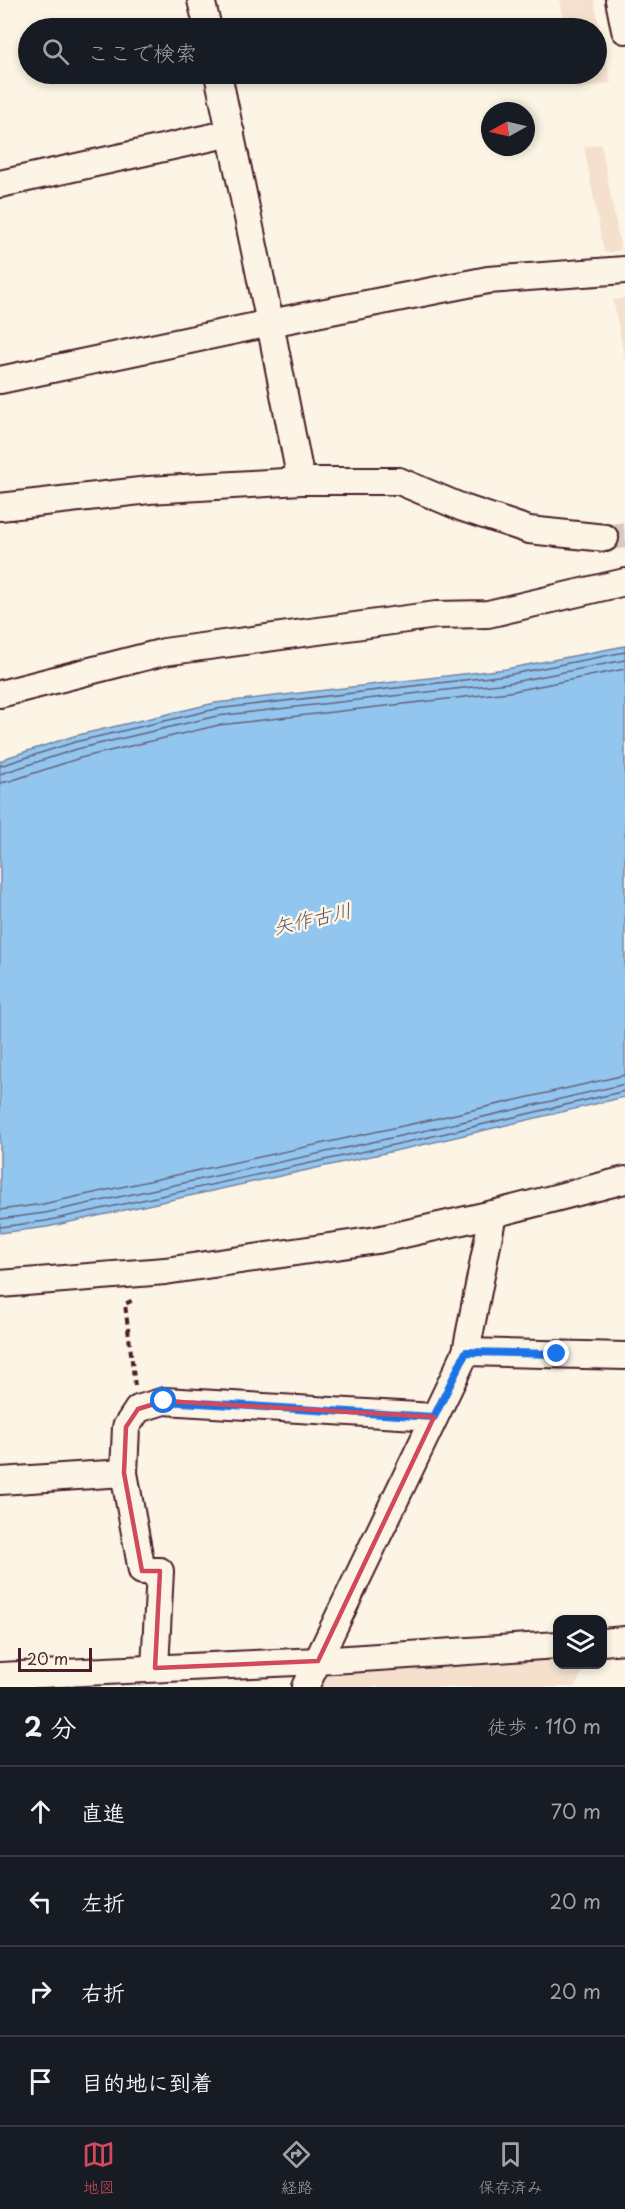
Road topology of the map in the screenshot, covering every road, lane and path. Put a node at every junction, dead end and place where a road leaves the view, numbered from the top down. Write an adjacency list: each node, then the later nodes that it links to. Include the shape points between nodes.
1 (201, 0): 3 (street)
2 (619, 0): 4 (street)
3 (206, 18)
4 (625, 30)
5 (220, 84): 6 (street)
6 (231, 133): 7 (street); 9 (street)
7 (0, 184)
8 (625, 270): 9 (street, via 488,280)
9 (270, 323): 10 (street); 11 (street)
10 (0, 380)
11 (300, 481): 12 (street, via 149,490); 13 (street, via 399,482 530,530)
12 (0, 507)
13 (605, 538)
14 (625, 582): 15 (street, via 488,614 436,615 164,652)
15 (0, 693)
16 (625, 1180): 17 (street)
17 (493, 1214): 18 (street, via 377,1240 165,1271); 20 (street)
18 (0, 1284)
19 (144, 1295): 22 (path, via 125,1304)
20 (466, 1352): 21 (street); 23 (street)
21 (625, 1356)
22 (138, 1408): 23 (street, via 164,1401); 24 (street, via 126,1427)
23 (434, 1417): 29 (street)
24 (124, 1473): 25 (street); 30 (street, via 142,1571 160,1571)
25 (0, 1481)
26 (625, 1640): 27 (street)
27 (607, 1642)
28 (553, 1645): 29 (street)
29 (318, 1661): 30 (street); 32 (street)
30 (155, 1668): 31 (street)
31 (0, 1676)
32 (305, 1687)

